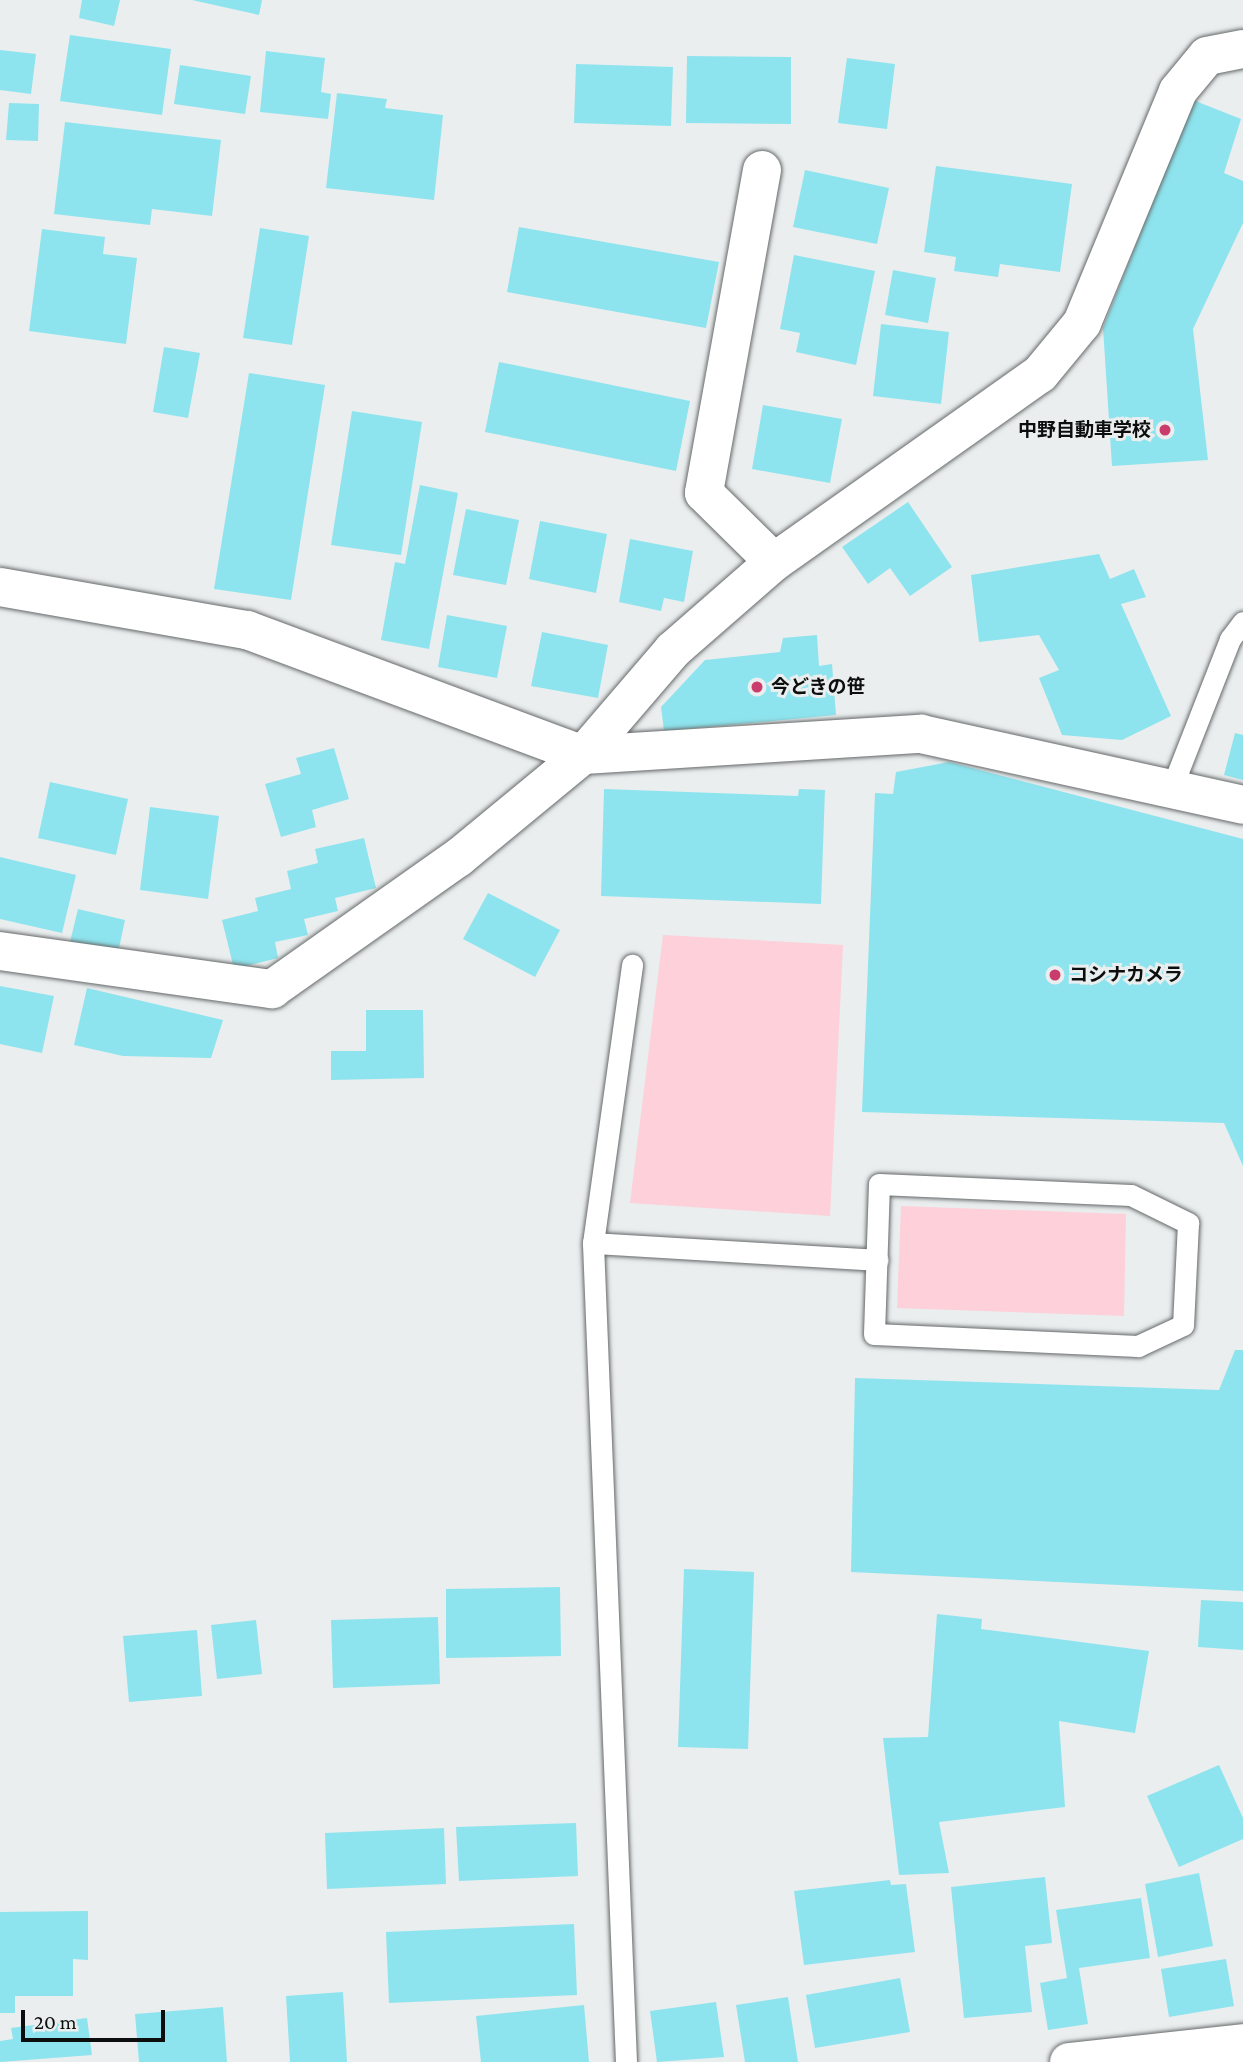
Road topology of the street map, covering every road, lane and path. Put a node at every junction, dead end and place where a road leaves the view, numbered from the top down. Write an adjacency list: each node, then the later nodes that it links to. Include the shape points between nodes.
1 (1243, 49): 3 (street, via 1207,56 1178,91 1082,323 1040,374)
2 (762, 170): 3 (street, via 704,493)
3 (774, 562): 6 (street, via 673,650)
4 (0, 587): 6 (street, via 247,630)
5 (1243, 622): 7 (lane, via 1230,639)
6 (583, 755): 7 (street, via 922,734); 9 (street, via 458,858 272,989)
7 (1172, 787): 8 (street)
8 (1243, 805)
9 (0, 951)
10 (632, 965): 11 (lane)
11 (593, 1243): 12 (lane); 14 (lane)
12 (877, 1260): 12 (lane, via 874,1334 1138,1346 1183,1325 1188,1223 1131,1195 879,1184)
13 (1243, 2043): 15 (street)
14 (626, 2062)
15 (1069, 2062)

